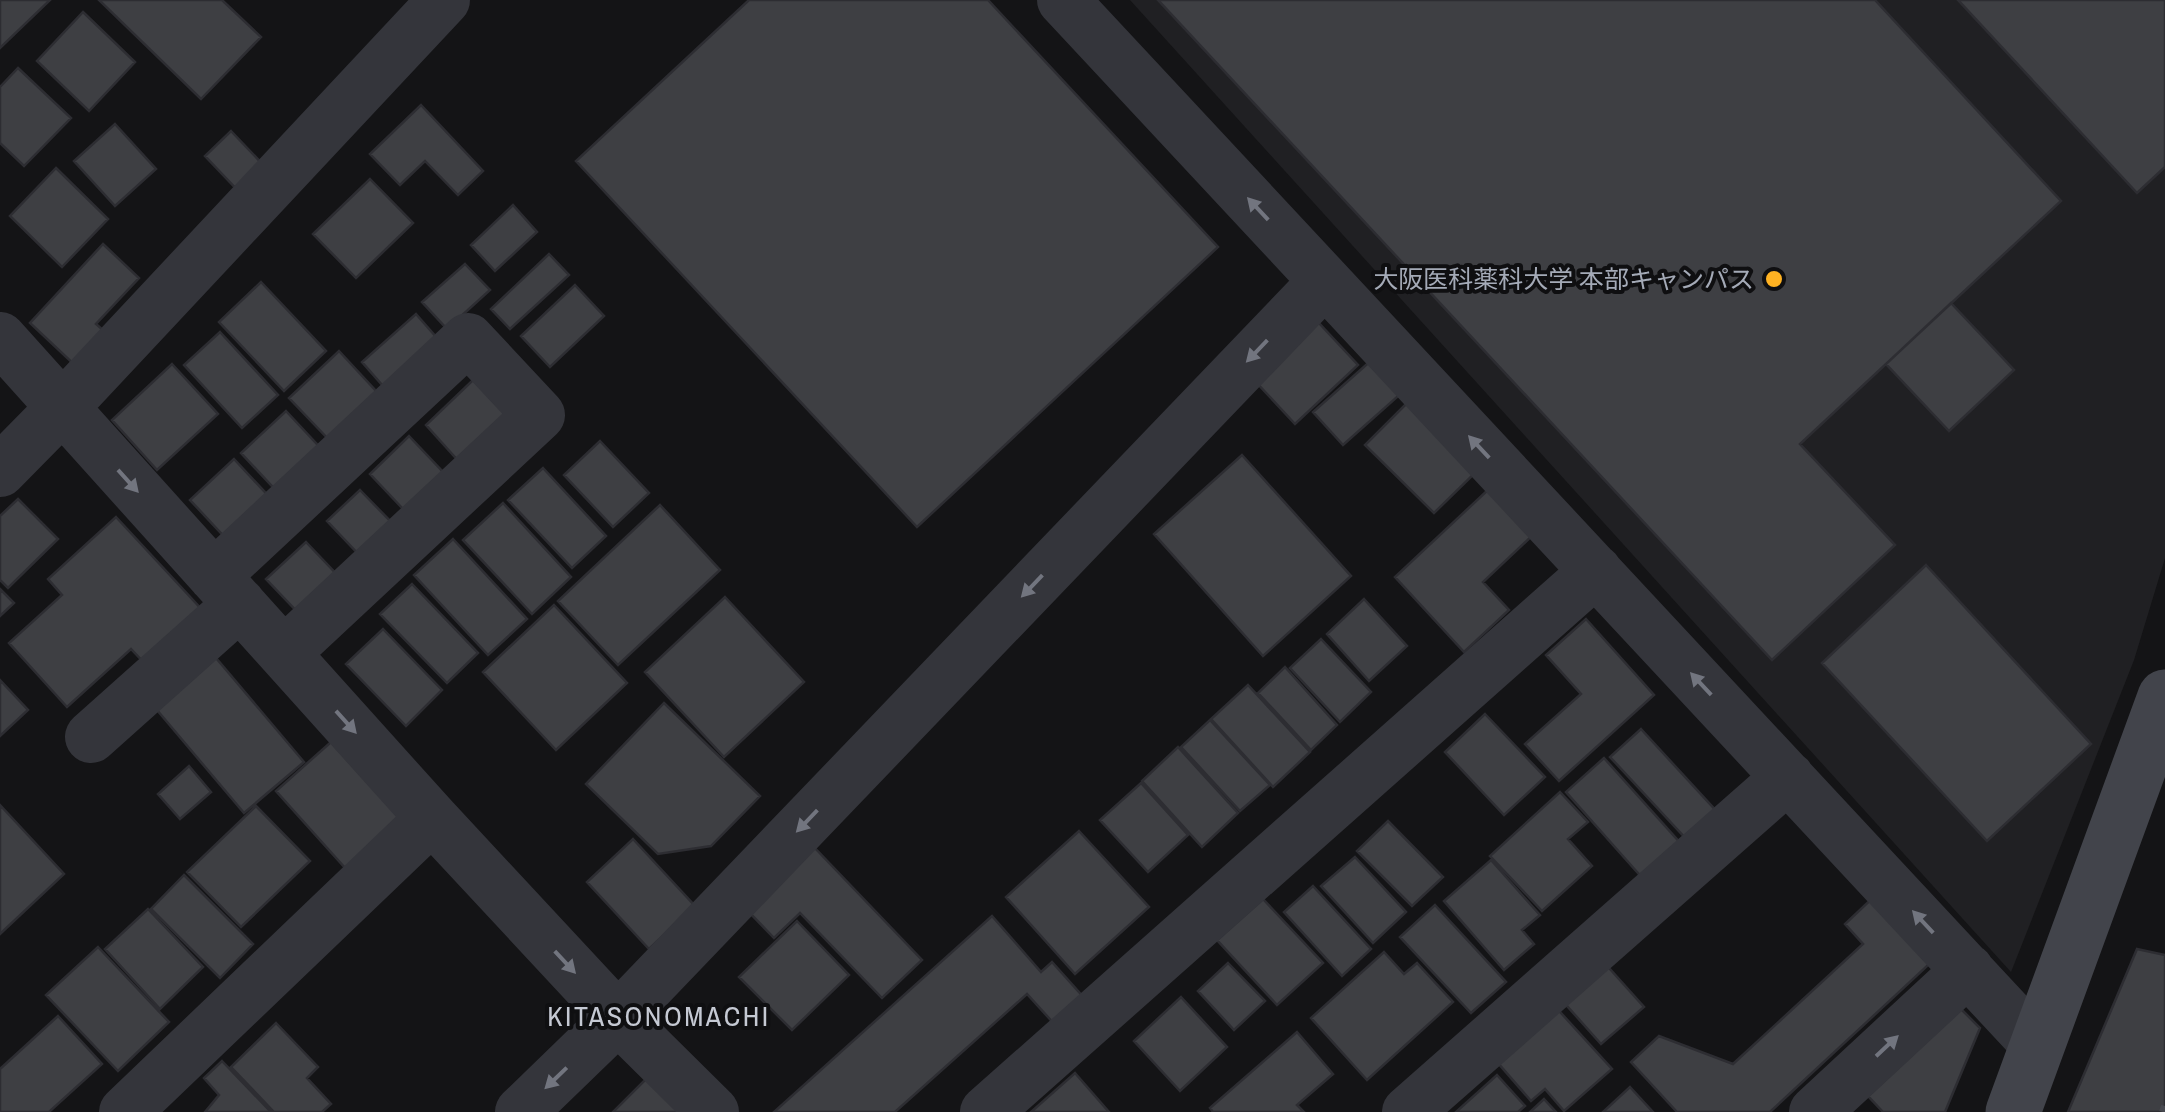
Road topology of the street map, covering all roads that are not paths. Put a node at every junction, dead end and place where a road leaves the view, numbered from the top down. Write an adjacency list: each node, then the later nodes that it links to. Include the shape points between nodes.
1 (444, 0): 5 (street)
2 (1063, 0): 3 (street, one-way to 2)
3 (1325, 281): 7 (street, one-way to 3); 15 (street, one-way to 15)
4 (0, 338): 5 (street)
5 (62, 408): 6 (street); 8 (street, one-way to 8)
6 (0, 471)
7 (1596, 571): 12 (street, one-way to 7); 20 (street)
8 (226, 590): 9 (street); 9 (street, via 468,338 539,415); 11 (street)
9 (284, 653): 13 (street, one-way to 13)
10 (2165, 697): 16 (street)
11 (90, 737)
12 (1788, 778): 14 (street, one-way to 12); 21 (street)
13 (432, 818): 15 (street, one-way to 15); 17 (street)
14 (1968, 970): 16 (street); 22 (street, one-way to 14)
15 (618, 1018): 18 (street, one-way to 18); 19 (street)
16 (2037, 1045): 23 (street)
17 (126, 1112)
18 (521, 1112)
19 (714, 1112)
20 (986, 1112)
21 (1408, 1112)
22 (1815, 1112)
23 (2013, 1112)

